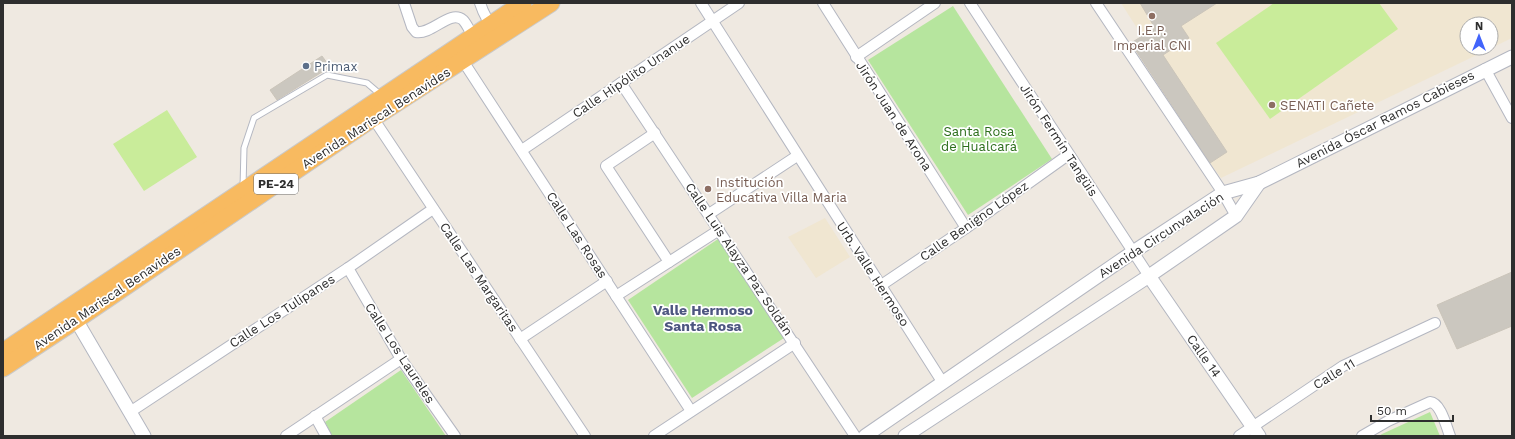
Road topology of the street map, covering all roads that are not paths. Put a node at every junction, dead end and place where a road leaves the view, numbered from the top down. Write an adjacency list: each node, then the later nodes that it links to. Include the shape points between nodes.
1 (404, 3): 13 (street, via 416,32 425,32 446,19 458,18 462,19)
2 (480, 3): 12 (street)
3 (523, 3): 12 (highway, Avenida Mariscal Benavides / PE-24)
4 (551, 3): 16 (highway, Avenida Mariscal Benavides / PE-24)
5 (701, 3): 11 (street, Urb. Valle Hermoso)
6 (740, 3): 11 (street, Calle Hipólito Unanue)
7 (823, 3): 14 (street, Jirón Juan de Arona)
8 (936, 3): 14 (street)
9 (970, 3): 24 (street, Jirón Fermín Tangüis)
10 (1096, 3): 28 (street)
11 (712, 21): 18 (street, Calle Hipólito Unanue); 25 (street, Urb. Valle Hermoso)
12 (490, 25): 13 (highway, Avenida Mariscal Benavides / PE-24)
13 (473, 36): 19 (highway, Avenida Mariscal Benavides / PE-24)
14 (856, 57): 32 (street, Jirón Juan de Arona)
15 (1512, 57): 17 (street, Avenida Óscar Ramos Cabieses)
16 (463, 61): 20 (highway, Avenida Mariscal Benavides / PE-24); 23 (street, Calle Las Rosas)
17 (1485, 69): 21 (street); 26 (street, Avenida Óscar Ramos Cabieses)
18 (621, 83): 22 (street, Calle Luis Alayza Paz Soldán); 23 (street, Calle Hipólito Unanue)
19 (383, 97): 27 (highway, Avenida Mariscal Benavides / PE-24); 27 (lane, via 367,83 327,75 254,118 244,148)
20 (373, 118): 29 (street, Calle Las Margaritas); 41 (highway, Avenida Mariscal Benavides / PE-24)
21 (1512, 118)
22 (655, 133): 30 (street, Calle Luis Alayza Paz Soldán); 35 (street, via 606,166)
23 (522, 150): 38 (street, Calle Las Rosas)
24 (1068, 155): 32 (street, Calle Benigno López); 34 (street, Jirón Fermín Tangüis)
25 (797, 156): 30 (street); 39 (street, Urb. Valle Hermoso)
26 (1258, 183): 28 (street, Avenida Circunvalación); 31 (street, Avenida Circunvalación)
27 (243, 191): 41 (highway, Avenida Mariscal Benavides / PE-24)
28 (1223, 193): 31 (street); 34 (street, Avenida Circunvalación)
29 (433, 209): 36 (street, Calle Los Tulipanes); 43 (street, Calle Las Margaritas)
30 (708, 214): 33 (street, Calle Luis Alayza Paz Soldán)
31 (1236, 216): 37 (street, Avenida Circunvalación)
32 (966, 228): 39 (street, Calle Benigno López)
33 (719, 230): 35 (street); 44 (street, Calle Luis Alayza Paz Soldán)
34 (1133, 252): 37 (street, Jirón Fermín Tangüis); 48 (street, Avenida Circunvalación)
35 (669, 262): 40 (street)
36 (348, 268): 46 (street, Calle Los Laureles); 50 (street, Calle Los Tulipanes)
37 (1149, 276): 52 (street, Calle 14); 61 (street, Avenida Circunvalación)
38 (607, 281): 40 (street, Calle Las Rosas); 43 (street)
39 (880, 286): 48 (street, Urb. Valle Hermoso)
40 (616, 296): 49 (street, Calle Las Rosas)
41 (72, 314): 45 (highway, Avenida Mariscal Benavides / PE-24); 47 (highway, Avenida Mariscal Benavides / PE-24); 50 (street)
42 (1435, 323): 52 (street, Calle 11, via 1343,366)
43 (520, 339): 57 (street, Calle Las Margaritas)
44 (795, 343): 49 (street); 59 (street, Calle Luis Alayza Paz Soldán)
45 (3, 352)
46 (401, 359): 51 (street); 56 (street, Calle Los Laureles)
47 (3, 368)
48 (943, 383): 60 (street, Avenida Circunvalación)
49 (690, 411): 58 (street)
50 (130, 412): 53 (street)
51 (316, 416): 54 (street); 55 (street)
52 (1256, 432): 62 (street, Calle 11)
53 (144, 436)
54 (286, 436)
55 (326, 436)
56 (455, 436)
57 (585, 436)
58 (654, 436)
59 (855, 436)
60 (865, 436)
61 (905, 436)
62 (1239, 436)
63 (1362, 436): 64 (street, via 1430,402 1438,406)
64 (1450, 436)

